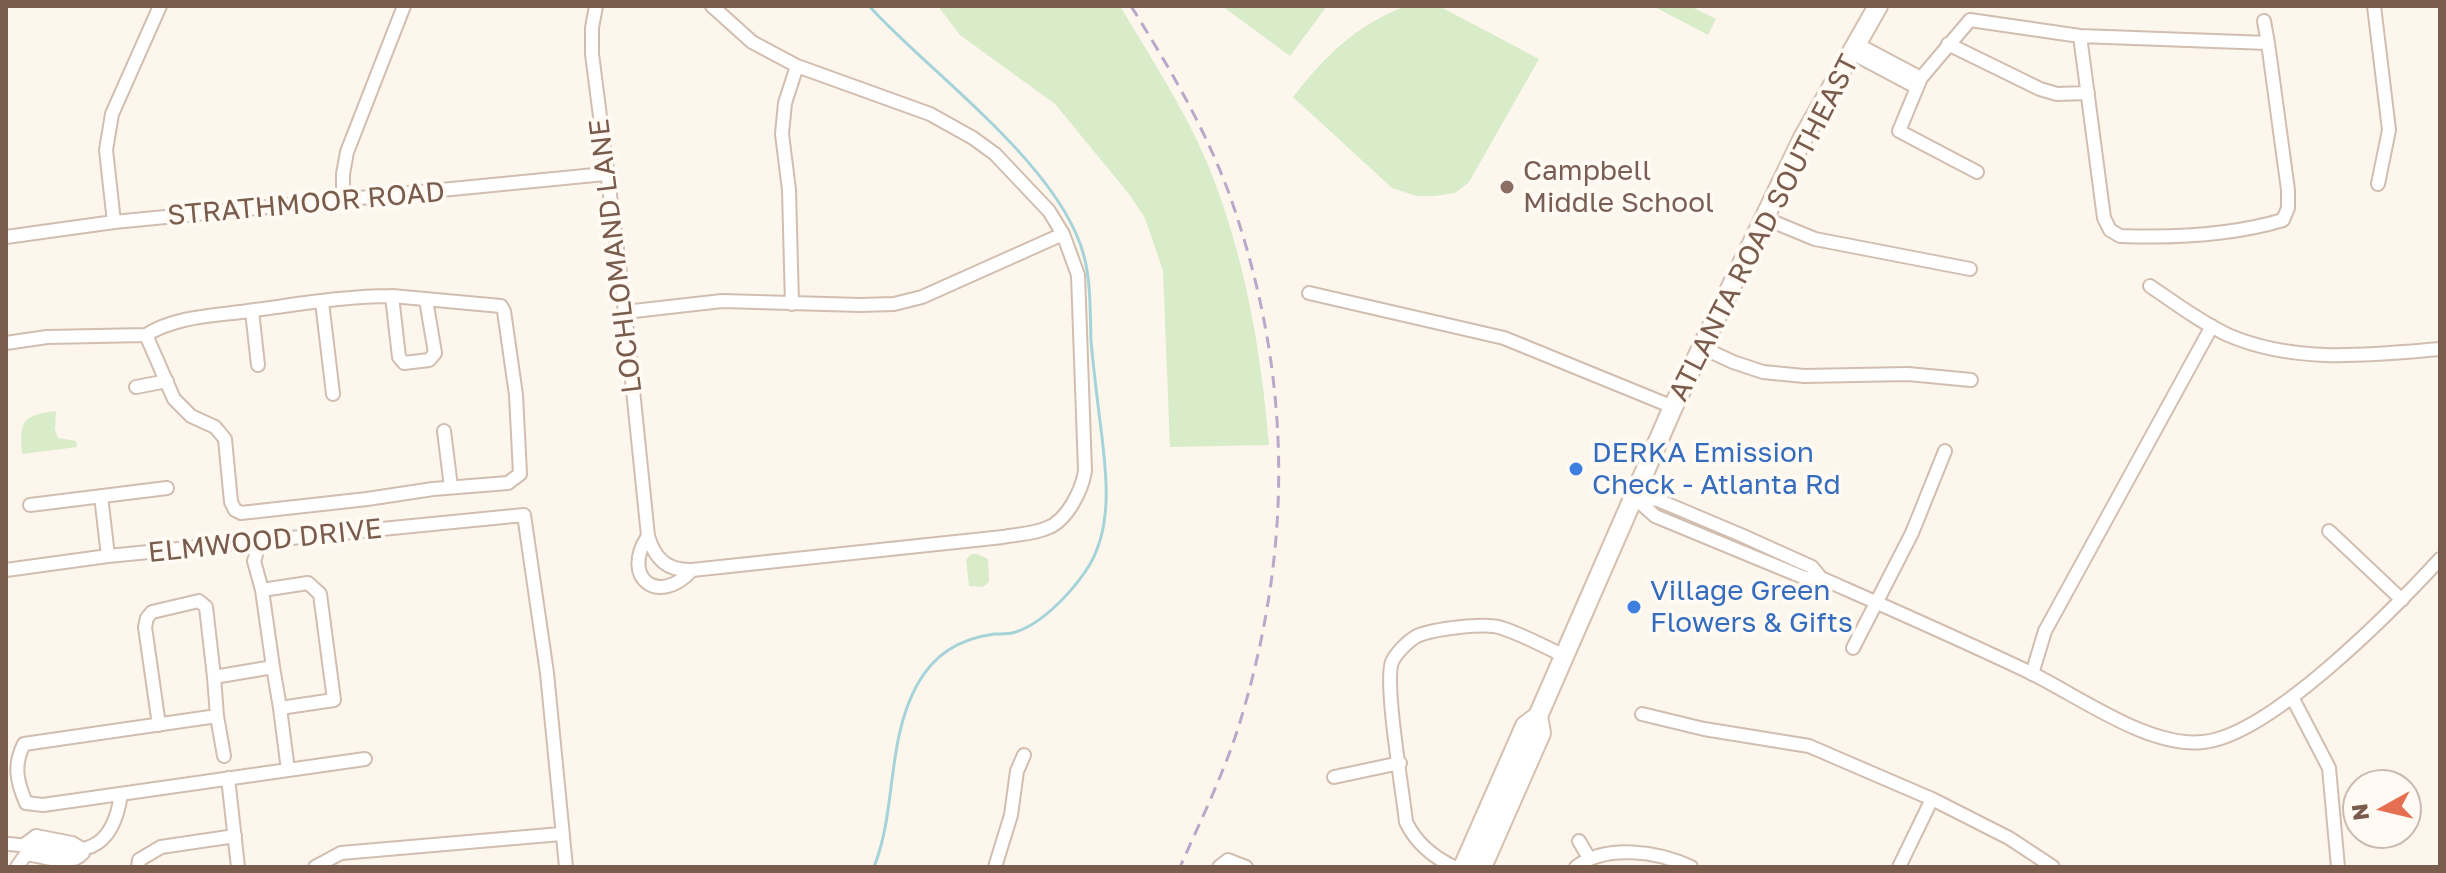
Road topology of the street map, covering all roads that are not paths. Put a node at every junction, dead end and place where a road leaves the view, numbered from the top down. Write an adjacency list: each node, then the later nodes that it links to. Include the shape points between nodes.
1 (160, 6): 20 (street, via 112,114 106,150)
2 (404, 6): 18 (street, via 347,152)
3 (596, 6): 16 (street, LOCHLOMAND LANE, via 592,54)
4 (712, 6): 12 (street, via 752,42)
5 (1878, 6): 11 (main road, ATLANTA ROAD SOUTHEAST)
6 (2374, 6): 17 (street, via 2389,130)
7 (2264, 21): 9 (street)
8 (2080, 36): 9 (street); 10 (street, via 1970,20); 14 (street)
9 (2268, 43): 14 (street, via 2288,190 2283,220 2140,237 2110,230 2104,218)
10 (1948, 44): 13 (street); 14 (street, via 2040,89)
11 (1854, 48): 13 (street); 19 (main road, ATLANTA ROAD SOUTHEAST)
12 (797, 66): 21 (street, via 930,114 973,138 1049,211); 29 (street, via 782,134)
13 (1919, 83): 15 (street, via 1899,131)
14 (2088, 93)
15 (1977, 172)
16 (605, 174): 18 (street, STRATHMOOR ROAD); 31 (street, LOCHLOMAND LANE)
17 (2378, 184)
18 (343, 201): 20 (street, STRATHMOOR ROAD)
19 (1764, 218): 23 (street, via 1815,239); 35 (main road, ATLANTA ROAD SOUTHEAST)
20 (114, 222): 22 (street, STRATHMOOR ROAD)
21 (1063, 234): 29 (street, via 922,297 894,304); 56 (street, via 1078,275 1085,471 1074,502 1050,528)
22 (6, 237)
23 (1970, 269)
24 (2150, 286): 32 (street)
25 (1309, 293): 42 (street, via 1504,338)
26 (392, 296): 27 (street); 27 (street, via 404,363 429,360 435,353); 28 (street)
27 (426, 300): 45 (street, via 501,306 516,395 520,474 508,483)
28 (322, 302): 30 (street); 41 (street)
29 (792, 304): 31 (street, via 722,301)
30 (252, 311): 33 (street, via 174,322); 37 (street)
31 (625, 312): 51 (street, LOCHLOMAND LANE)
32 (2212, 326): 36 (street, via 2242,340 2299,353 2346,356); 63 (street, via 2045,631)
33 (146, 335): 34 (street); 39 (street)
34 (6, 343)
35 (1703, 348): 38 (street, via 1763,372); 42 (main road, ATLANTA ROAD SOUTHEAST)
36 (2440, 349)
37 (258, 365)
38 (1971, 380)
39 (167, 381): 40 (street); 45 (street, via 174,399 225,439 231,502 241,513)
40 (136, 387)
41 (333, 394)
42 (1673, 407): 48 (main road, ATLANTA ROAD SOUTHEAST)
43 (444, 431): 45 (street)
44 (1945, 451): 59 (street)
45 (451, 487)
46 (167, 488): 47 (street)
47 (101, 496): 49 (street); 53 (street)
48 (1634, 497): 59 (street, via 1655,516); 61 (main road, ATLANTA ROAD SOUTHEAST)
49 (30, 505)
50 (2329, 531): 58 (street)
51 (648, 536): 56 (street, via 663,564 677,571); 56 (street, via 637,558 646,581 658,588 671,587)
52 (255, 548): 53 (street, ELMWOOD DRIVE); 57 (street); 80 (street, ELMWOOD DRIVE, via 524,515 547,673)
53 (108, 556): 55 (street, ELMWOOD DRIVE)
54 (2440, 559): 58 (street)
55 (6, 570)
56 (692, 570)
57 (262, 590): 62 (street); 66 (street, via 308,583 320,594 334,700)
58 (2402, 600): 65 (street)
59 (1877, 603): 60 (street); 63 (street)
60 (1853, 648)
61 (1564, 656): 69 (main road, ATLANTA ROAD SOUTHEAST); 74 (street, via 1501,627 1418,635 1392,662 1389,676)
62 (273, 667): 64 (street); 66 (street)
63 (2032, 674): 65 (street, via 2171,742 2205,742 2240,732)
64 (214, 677): 68 (street); 70 (street, via 203,603 152,612 145,627)
65 (2292, 697): 102 (street, via 2329,768)
66 (280, 708): 75 (street)
67 (1642, 714): 79 (street, via 1795,742)
68 (217, 716): 70 (street); 72 (street)
69 (1538, 716): 96 (main road, ATLANTA ROAD SOUTHEAST, via 1525,726); 97 (main road, ATLANTA ROAD SOUTHEAST, via 1541,733)
70 (159, 725): 78 (street, via 24,744 17,757 18,783 26,803)
71 (1024, 755): 92 (street)
72 (224, 756)
73 (365, 759): 75 (street)
74 (1400, 763): 76 (street); 95 (street, via 1412,835)
75 (288, 770): 77 (street)
76 (1334, 777)
77 (228, 778): 78 (street); 81 (street)
78 (121, 794): 85 (street, via 108,833)
79 (1932, 799): 100 (street); 101 (street)
80 (561, 834): 90 (street, via 341,853); 91 (street)
81 (235, 836): 88 (street, via 161,847 139,860); 89 (street)
82 (1579, 841): 86 (street)
83 (6, 844): 84 (street)
84 (29, 849): 85 (street, via 67,861); 85 (street, via 36,836); 87 (street)
85 (84, 850)
86 (1589, 858): 98 (street); 99 (street, via 1613,851)
87 (17, 867)
88 (138, 867)
89 (238, 867)
90 (315, 867)
91 (566, 867)
92 (995, 867)
93 (1219, 867): 94 (street, via 1228,860)
94 (1246, 867)
95 (1454, 867)
96 (1463, 867)
97 (1482, 867)
98 (1576, 867)
99 (1691, 867)
100 (1899, 867)
101 (2053, 867)
102 (2338, 867)

